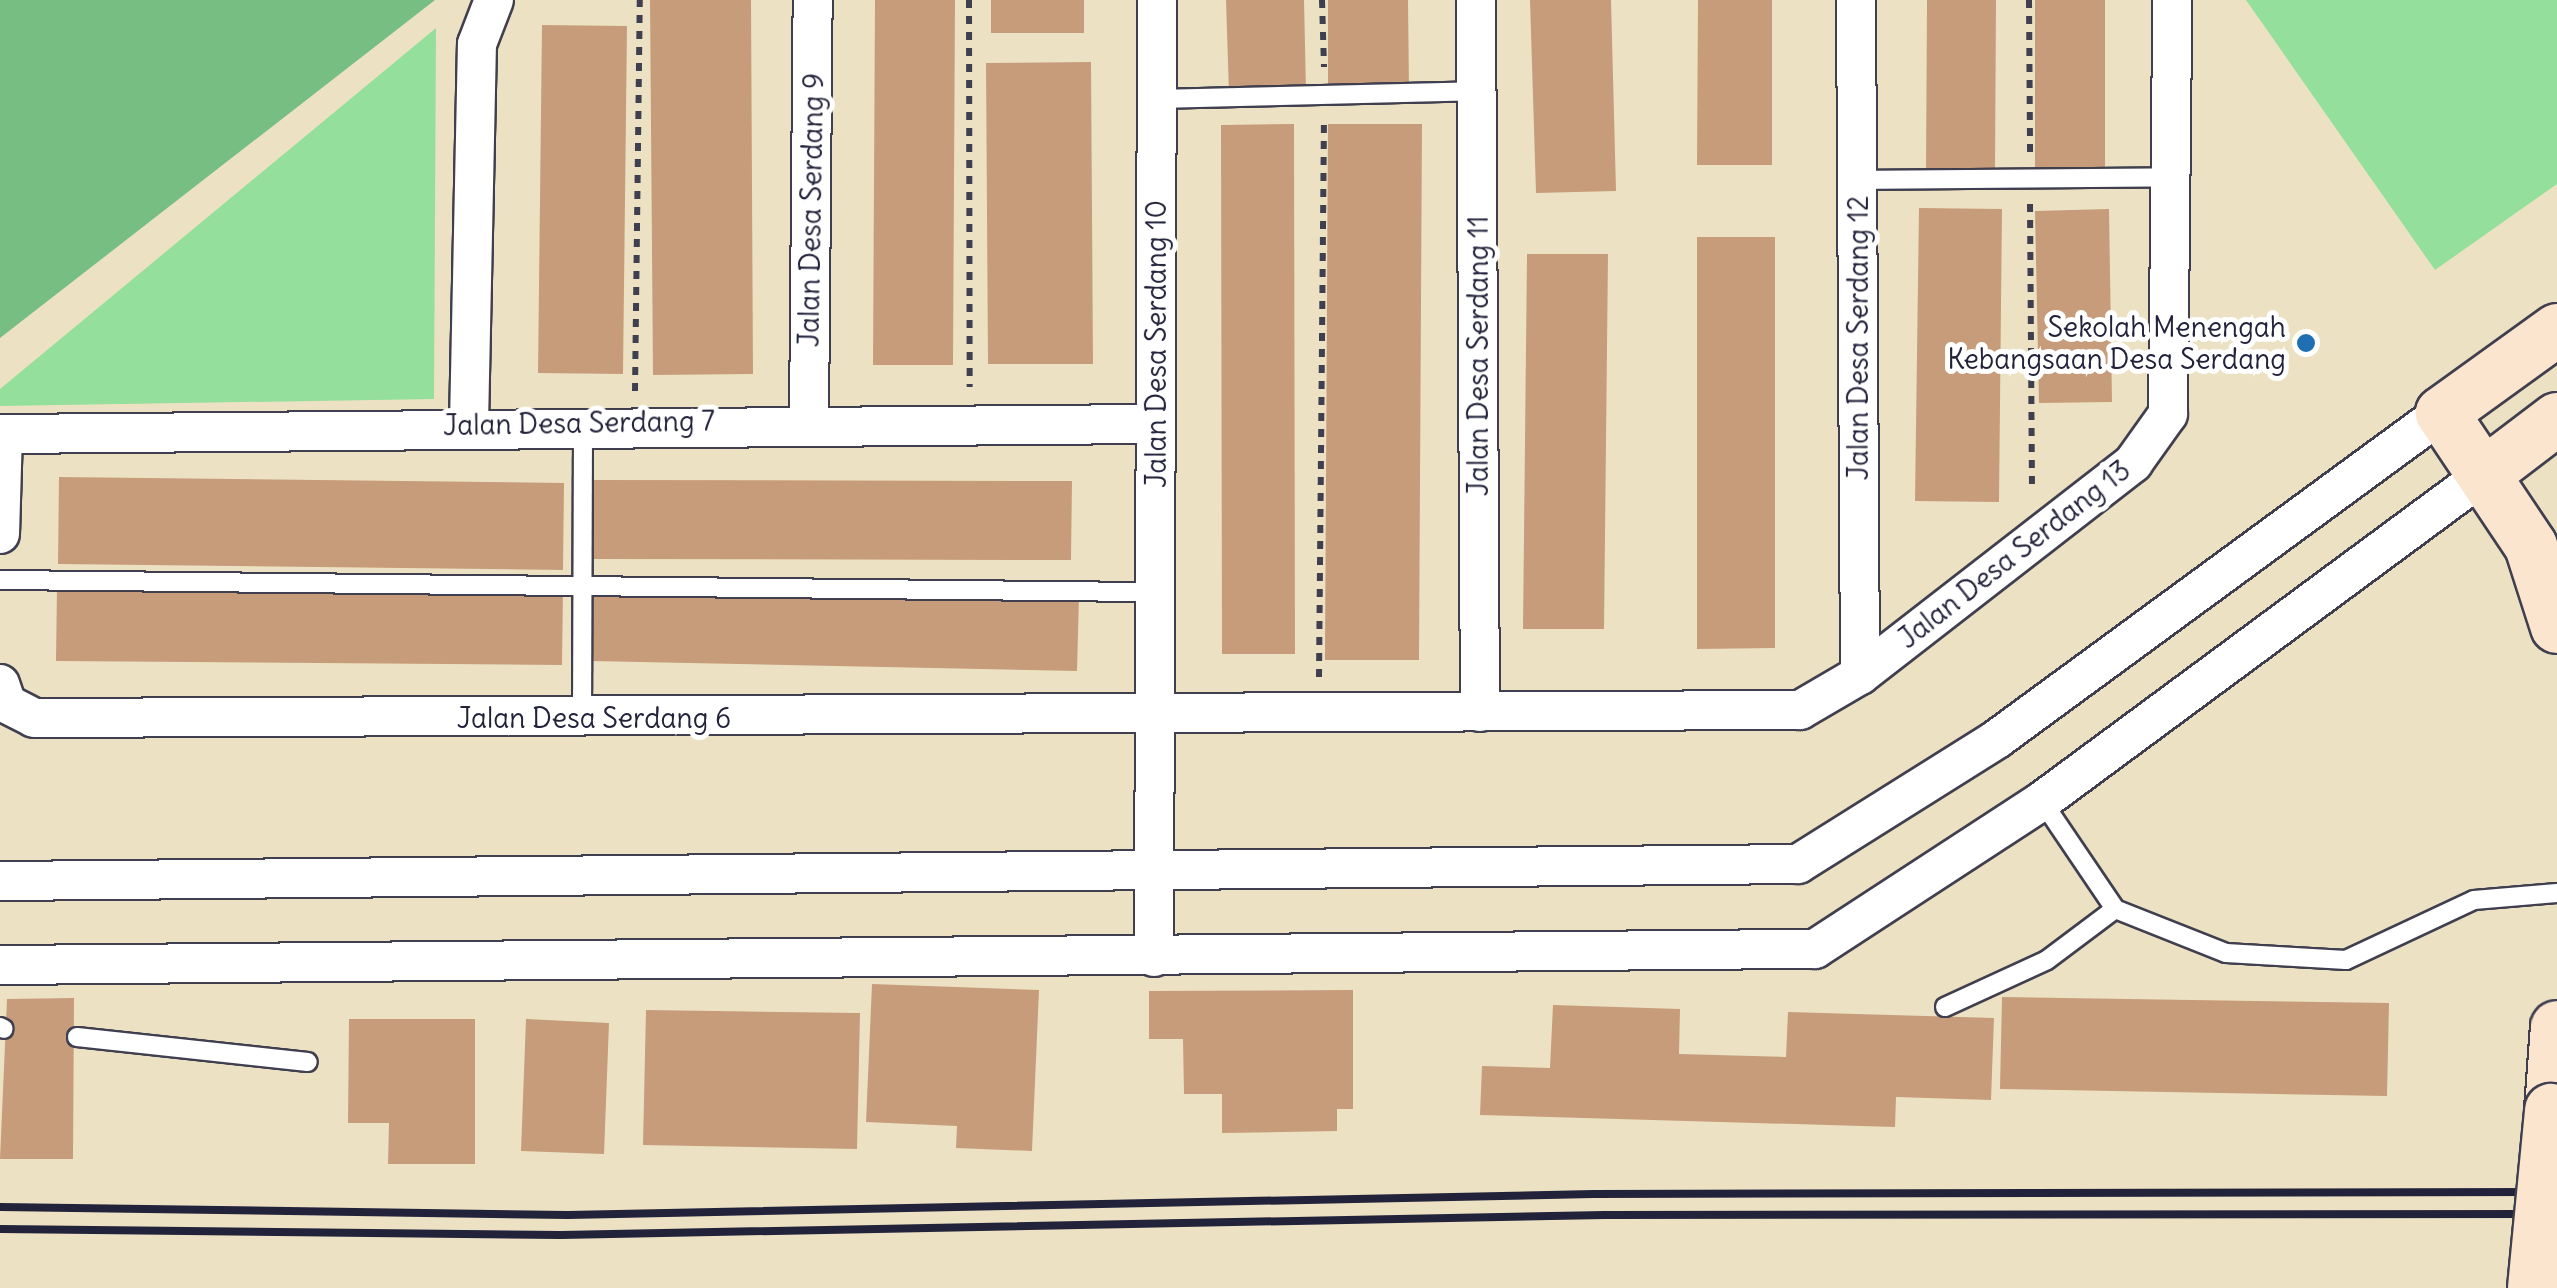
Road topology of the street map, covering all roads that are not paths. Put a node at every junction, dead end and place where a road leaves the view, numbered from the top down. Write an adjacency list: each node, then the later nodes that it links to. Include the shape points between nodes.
1 (494, 0): 16 (street, via 477,44)
2 (813, 0): 14 (street, Jalan Desa Serdang 9)
3 (1157, 0): 8 (street, Jalan Desa Serdang 10)
4 (1476, 0): 7 (street, Jalan Desa Serdang 11)
5 (1856, 0): 10 (street, Jalan Desa Serdang 12)
6 (2172, 0): 9 (street, Jalan Desa Serdang 13)
7 (1476, 90): 8 (lane); 29 (street, Jalan Desa Serdang 11)
8 (1156, 99): 17 (street, Jalan Desa Serdang 10)
9 (2174, 177): 10 (lane); 25 (street, Jalan Desa Serdang 13, via 2168,414 2133,463 2032,533)
10 (1857, 180): 25 (street, Jalan Desa Serdang 12)
11 (2557, 330): 12 (street)
12 (2442, 413): 19 (street); 32 (street, via 1997,739 1798,864)
13 (2557, 419): 19 (street)
14 (809, 421): 15 (street, Jalan Desa Serdang 7); 17 (street, Jalan Desa Serdang 7)
15 (583, 423): 16 (street, Jalan Desa Serdang 7); 22 (lane)
16 (469, 424): 18 (street, Jalan Desa Serdang 7)
17 (1156, 424): 23 (street, Jalan Desa Serdang 10)
18 (1, 433): 20 (street)
19 (2486, 473): 24 (street, via 2531,546); 31 (street)
20 (0, 534)
21 (0, 580): 22 (lane)
22 (582, 586): 23 (lane); 30 (lane)
23 (1155, 592): 27 (street, Jalan Desa Serdang 10)
24 (2557, 627)
25 (1860, 675): 28 (street, Jalan Desa Serdang 13)
26 (0, 684): 30 (street, Jalan Desa Serdang 6, via 7,704 34,718)
27 (1155, 702): 29 (street, Jalan Desa Serdang 6, via 1318,713); 30 (street, Jalan Desa Serdang 6); 32 (street, Jalan Desa Serdang 10)
28 (1800, 710): 29 (street, Jalan Desa Serdang 6)
29 (1480, 712)
30 (582, 718)
31 (2042, 801): 35 (lane); 36 (street, via 1815,949)
32 (1154, 865): 33 (street); 36 (street, Jalan Desa Serdang 10)
33 (0, 881)
34 (2557, 893): 35 (lane, via 2474,900 2346,960 2226,953)
35 (2115, 910): 38 (lane, via 2046,960)
36 (1154, 957): 37 (street)
37 (0, 964)
38 (1945, 1007)
39 (2557, 1028): 42 (street, bridge)
40 (78, 1037): 41 (lane)
41 (308, 1062)
42 (2534, 1288)

